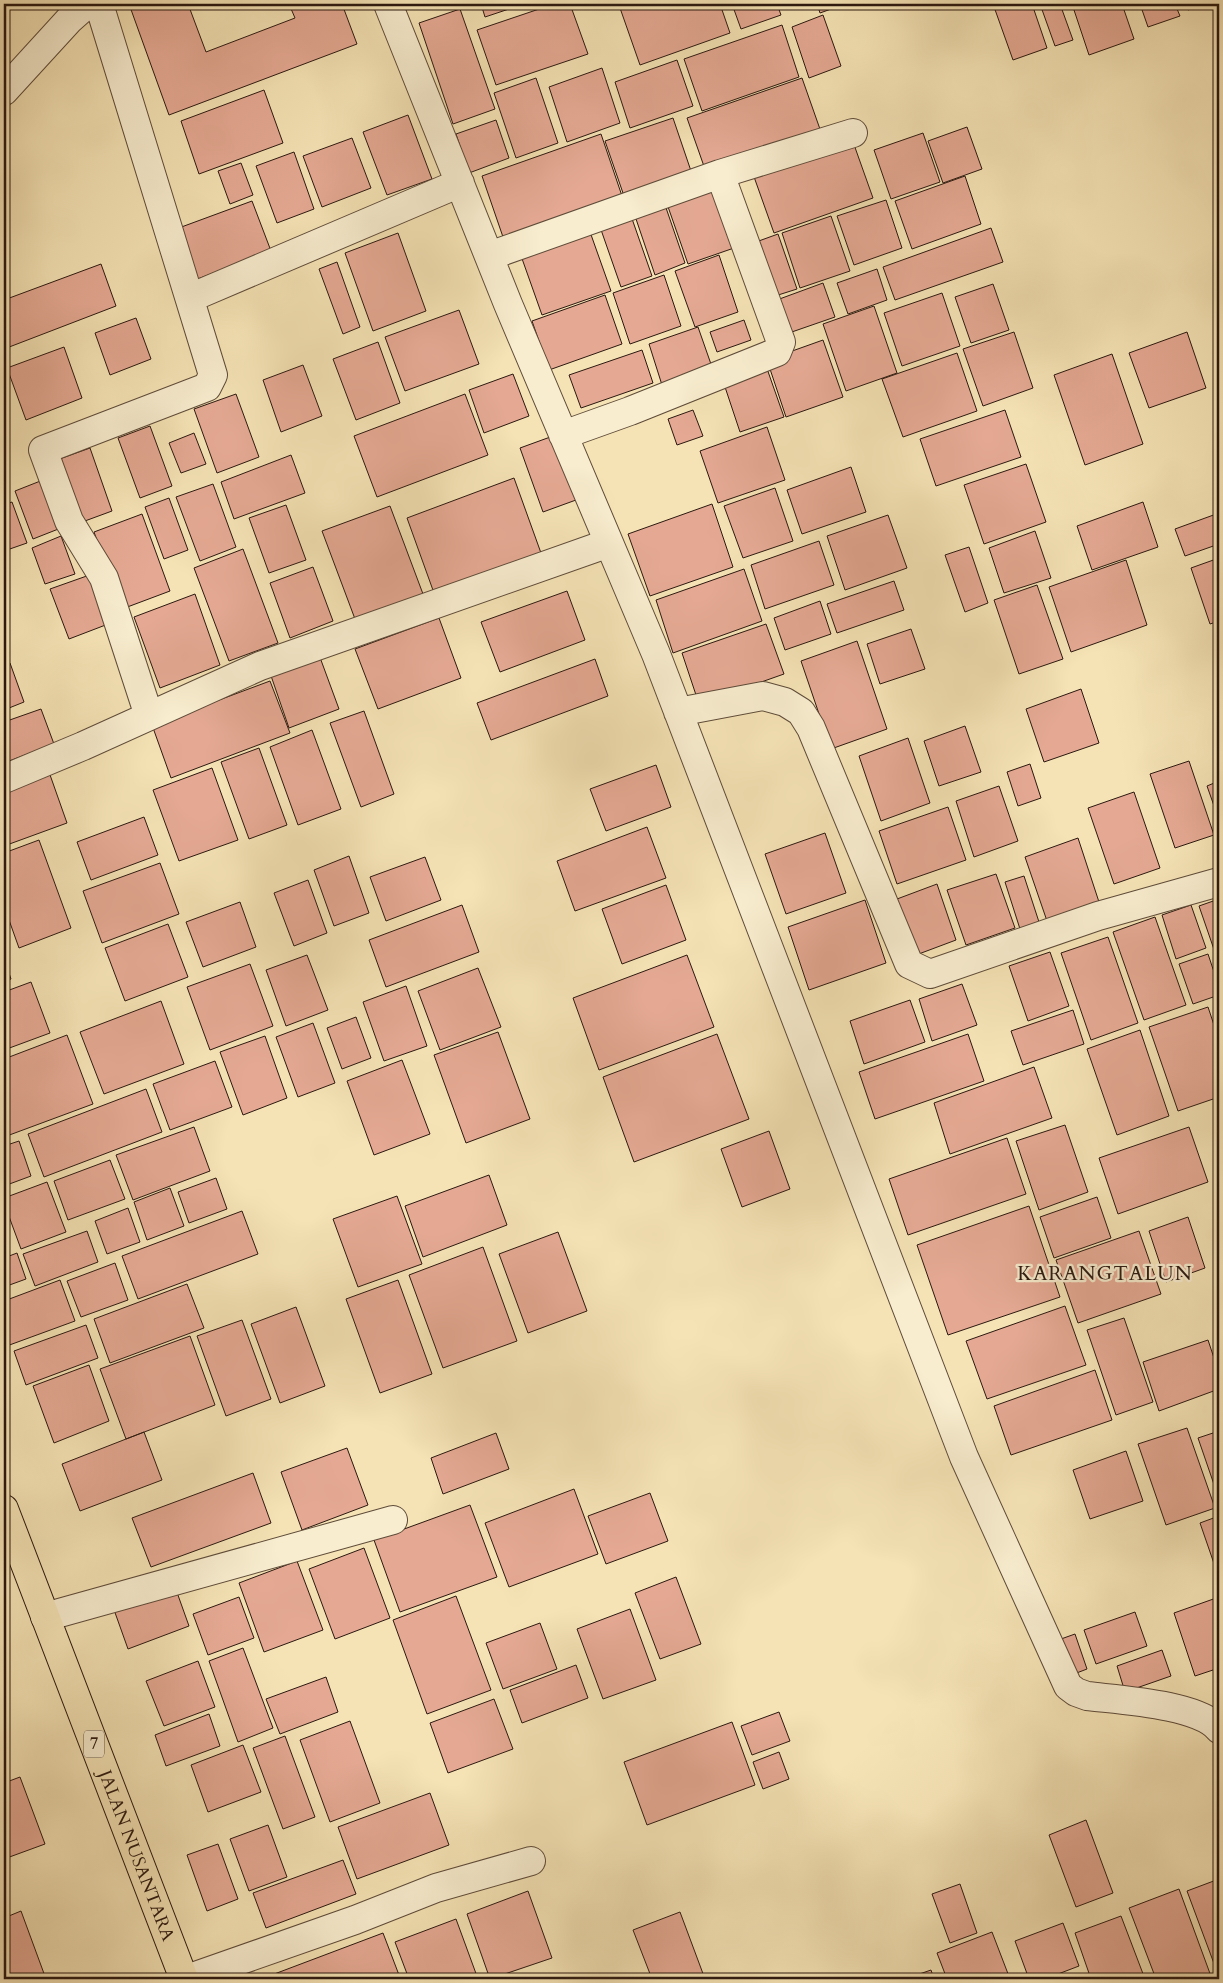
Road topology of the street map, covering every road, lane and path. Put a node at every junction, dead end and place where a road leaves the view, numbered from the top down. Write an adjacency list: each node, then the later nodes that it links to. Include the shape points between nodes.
1 (87, 4): 4 (street)
2 (99, 4): 9 (street)
3 (388, 4): 7 (street)
4 (4, 91)
5 (853, 133): 6 (street)
6 (720, 174): 8 (street); 10 (street, via 781,342 777,352 630,412)
7 (460, 183): 8 (street); 9 (street)
8 (489, 256): 10 (street)
9 (190, 298): 13 (street, via 213,375 207,387 43,450 68,521 104,578)
10 (563, 435): 11 (street)
11 (609, 543): 12 (street); 13 (street, via 260,666)
12 (678, 712): 15 (street, via 764,696 785,702 801,712 811,728 909,964 923,972 930,974 1098,916); 19 (street, via 964,1457 1068,1686 1087,1696 1160,1704 1200,1716)
13 (149, 716): 14 (street)
14 (4, 779)
15 (1219, 882)
16 (4, 1509): 18 (highway, JALAN NUSANTARA / 7)
17 (393, 1520): 18 (street)
18 (45, 1618): 21 (highway, JALAN NUSANTARA / 7)
19 (1219, 1729)
20 (531, 1861): 21 (street, via 436,1888)
21 (185, 1979)

